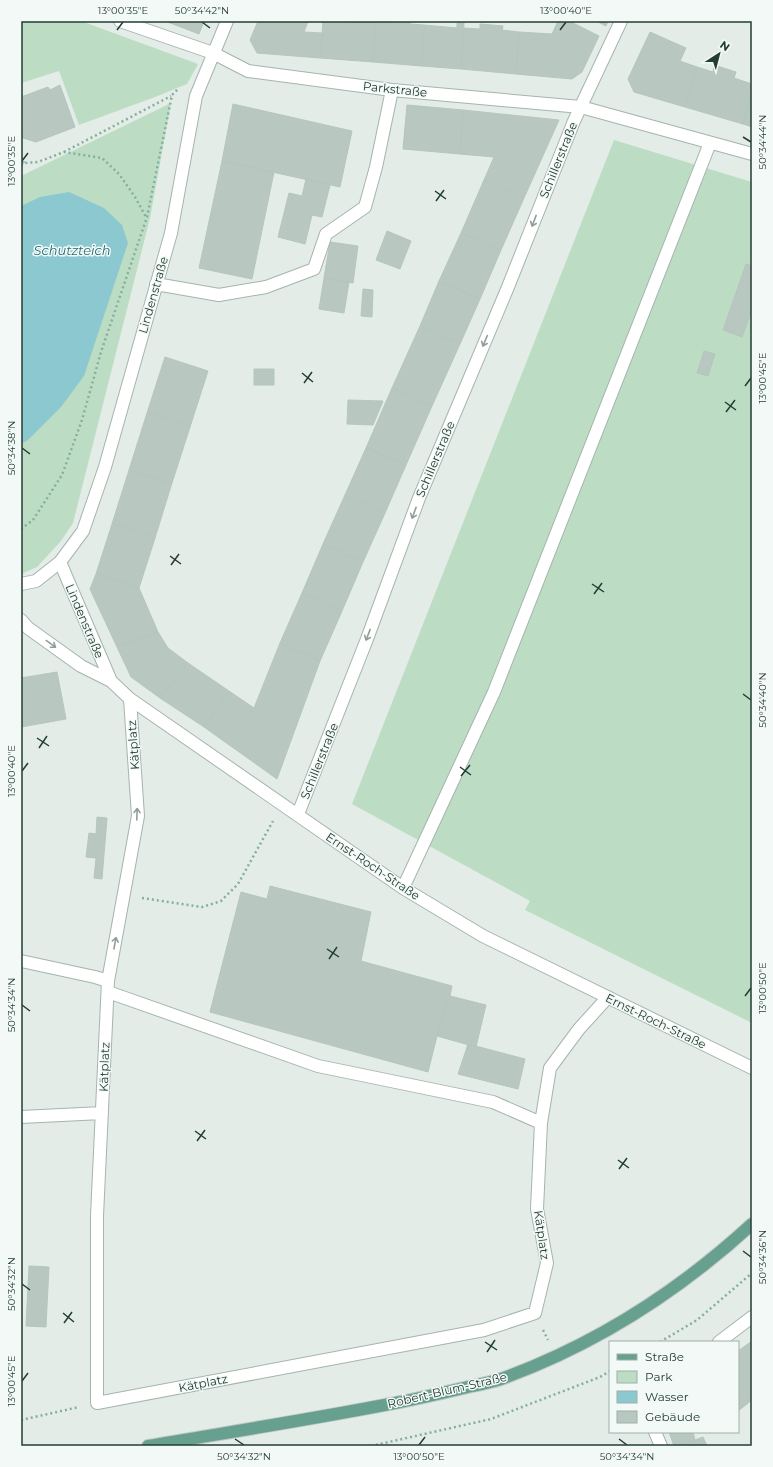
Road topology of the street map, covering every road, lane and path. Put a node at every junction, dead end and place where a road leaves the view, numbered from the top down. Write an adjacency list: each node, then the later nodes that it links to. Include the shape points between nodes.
1 (120, 21): 4 (street, Parkstraße)
2 (227, 21): 4 (street, Lindenstraße)
3 (621, 21): 8 (street)
4 (213, 53): 6 (street, Parkstraße, via 248,71); 15 (street, Lindenstraße, via 196,96 171,233)
5 (182, 85): 7 (path)
6 (392, 90): 8 (street, Parkstraße); 15 (street, via 365,207 326,234 314,268 266,287 219,295)
7 (172, 95): 10 (path); 14 (path)
8 (581, 107): 9 (street, Parkstraße); 23 (street, Schillerstraße, one-way to 23, via 419,498)
9 (710, 143): 11 (street, Parkstraße); 24 (street, via 494,692)
10 (64, 152): 13 (path, via 38,162); 14 (path, via 102,158 119,174)
11 (752, 154)
12 (21, 157): 13 (path)
13 (23, 164)
14 (147, 217): 16 (path, via 100,352 82,420 62,475 33,520)
15 (156, 284): 17 (street, Lindenstraße, via 105,467 83,531)
16 (21, 529)
17 (60, 562): 18 (street, Lindenstraße, via 36,581); 20 (street, Lindenstraße)
18 (21, 584)
19 (21, 620): 20 (street, Ernst-Roch-Straße, one-way to 20, via 28,628 81,666)
20 (111, 681): 21 (street, Ernst-Roch-Straße)
21 (130, 699): 22 (street, Ernst-Roch-Straße); 25 (street, Kätplatz, one-way to 21, via 138,816)
22 (282, 805): 23 (street, Ernst-Roch-Straße); 25 (path, via 238,884 221,901 202,907)
23 (298, 814): 24 (street, Ernst-Roch-Straße)
24 (403, 888): 28 (street, Ernst-Roch-Straße, via 483,936)
25 (124, 895): 27 (street, Kätplatz, one-way to 25)
26 (21, 961): 27 (street)
27 (108, 986): 30 (street, Kätplatz); 32 (street, via 318,1066 492,1102)
28 (608, 997): 29 (street, Ernst-Roch-Straße); 32 (street, via 579,1029 550,1068)
29 (752, 1068)
30 (102, 1113): 31 (street); 41 (street, Kätplatz, via 97,1216)
31 (21, 1118)
32 (541, 1123): 35 (street, Kätplatz, via 537,1209 547,1263)
33 (752, 1224): 39 (main road, Robert-Blum-Straße, via 700,1270 640,1311)
34 (752, 1273): 37 (path, via 697,1320)
35 (535, 1313): 39 (path); 41 (street, Kätplatz, via 484,1330)
36 (752, 1317): 38 (street)
37 (662, 1341)
38 (720, 1341)
39 (555, 1356): 44 (main road, Robert-Blum-Straße, via 500,1379 444,1393)
40 (609, 1372): 45 (path, via 491,1419)
41 (97, 1403): 42 (path)
42 (21, 1420)
43 (655, 1433): 46 (street)
44 (148, 1446)
45 (371, 1446)
46 (661, 1446)

